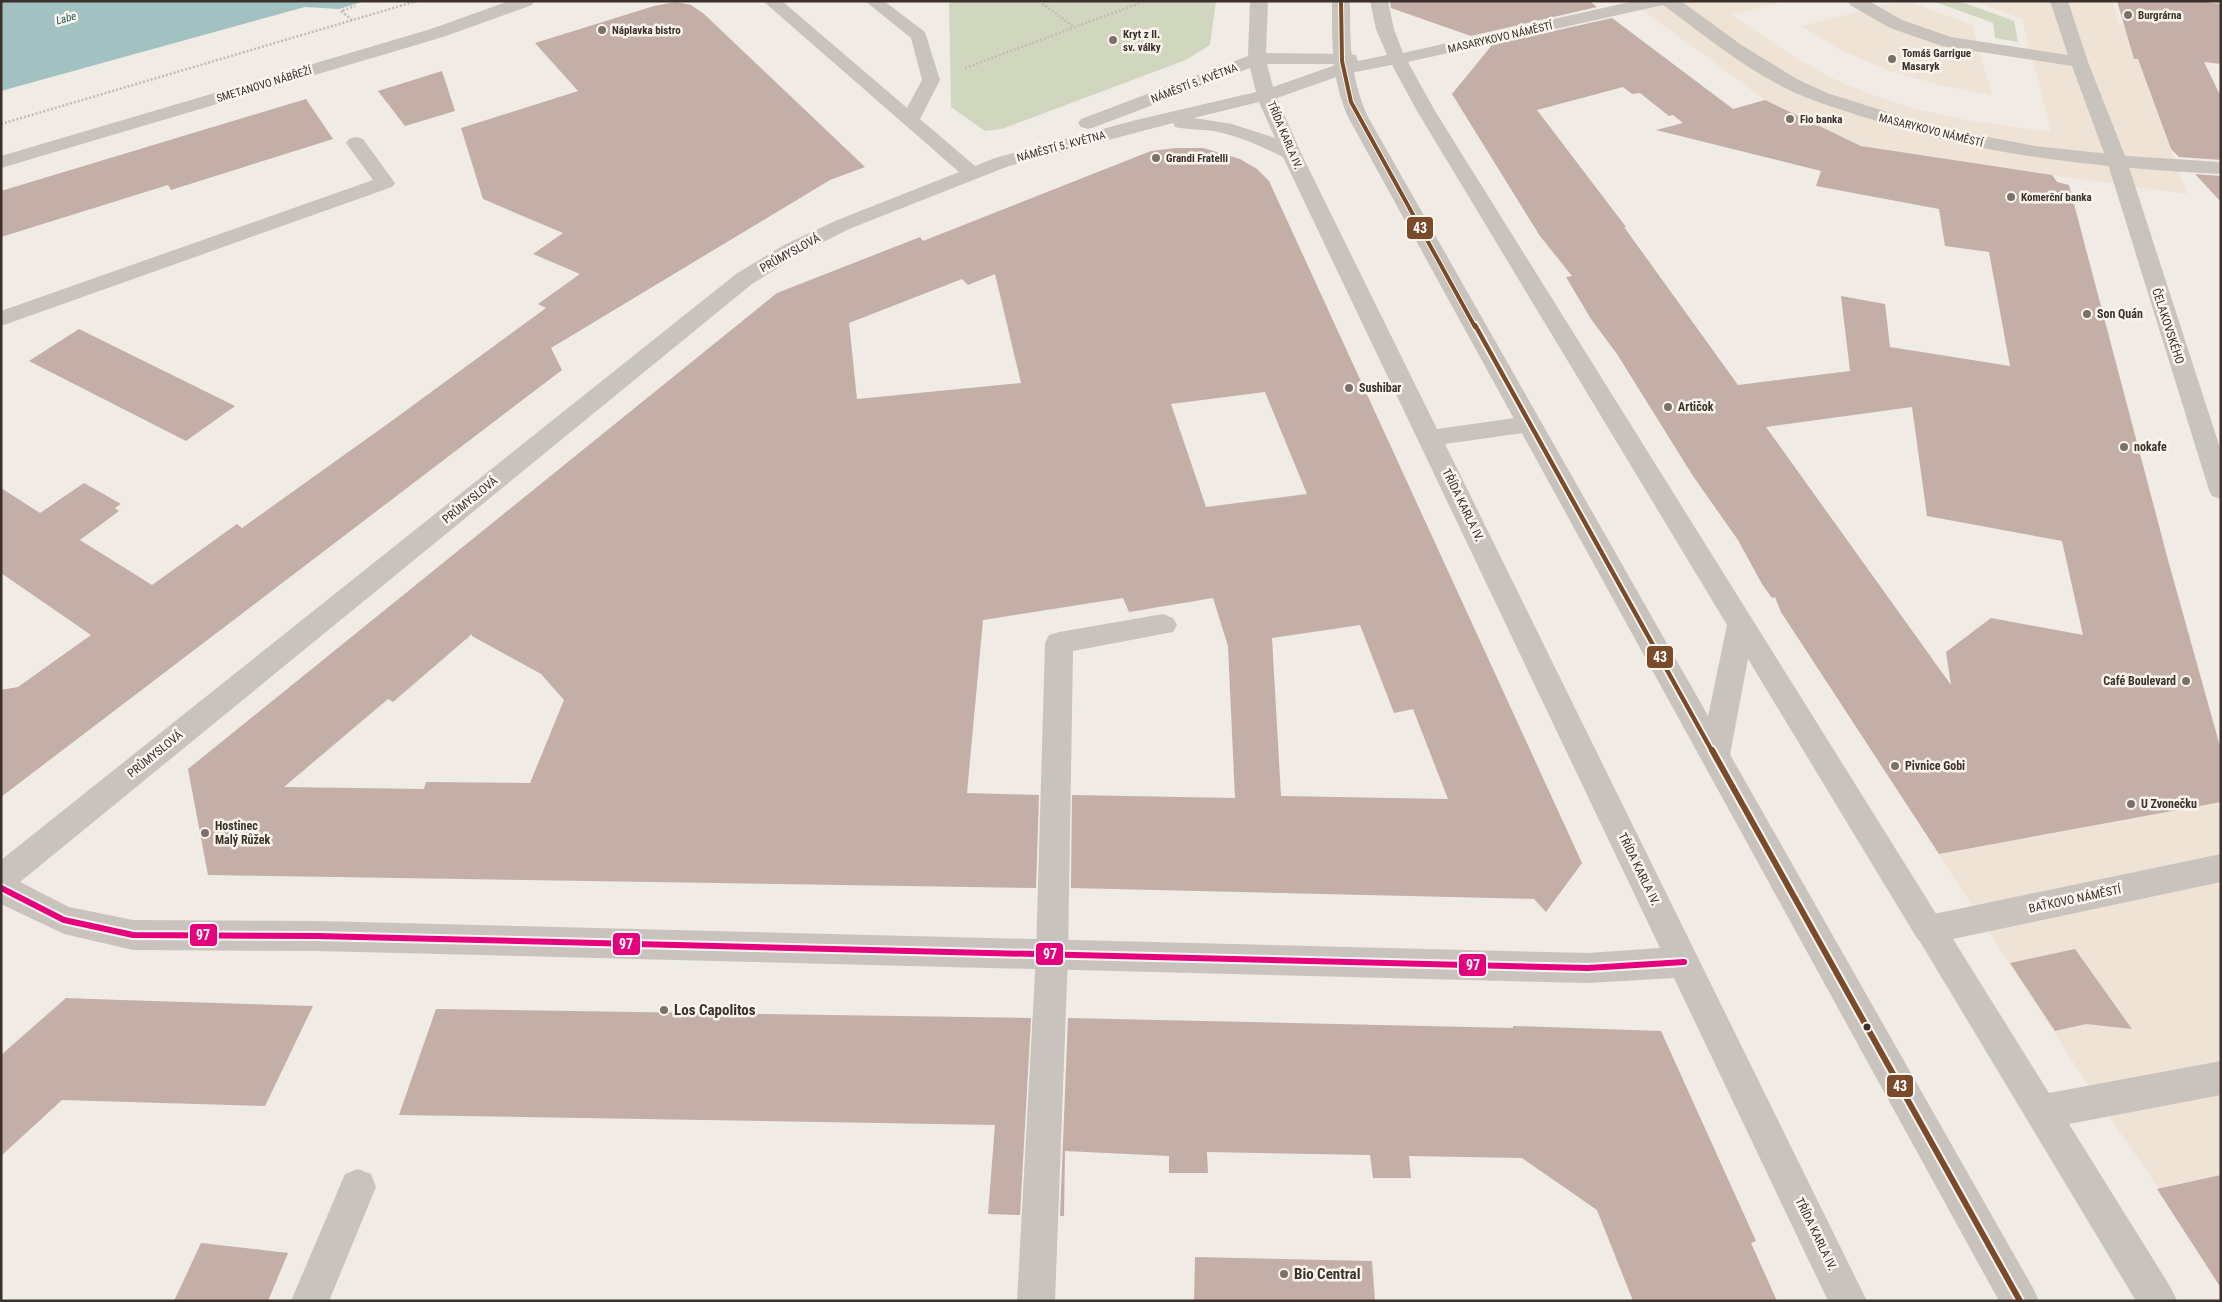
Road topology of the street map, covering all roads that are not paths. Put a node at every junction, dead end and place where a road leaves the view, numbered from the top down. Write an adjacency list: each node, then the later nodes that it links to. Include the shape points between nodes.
1 (526, 1): 19 (street, SMETANOVO NÁBŘEŽÍ, via 437,33)
2 (771, 1): 15 (street)
3 (873, 1): 15 (street, via 919,36 931,80)
4 (1259, 1): 14 (street, via 1256,31)
5 (1341, 1): 13 (street)
6 (1380, 1): 11 (street, via 1380,12)
7 (1658, 1): 11 (street, MASARYKOVO NÁMĚSTÍ)
8 (1669, 1): 21 (street, MASARYKOVO NÁMĚSTÍ, via 1756,63 1818,95 1893,122 1968,141)
9 (1856, 1): 12 (street, via 1896,24 1929,37 1978,48)
10 (2059, 1): 12 (street)
11 (1397, 60): 13 (street, MASARYKOVO NÁMĚSTÍ); 28 (street)
12 (2079, 62): 21 (street)
13 (1341, 64): 14 (street, NÁMĚSTÍ 5. KVĚTNA); 14 (street, NÁMĚSTÍ 5. KVĚTNA); 25 (street, via 1347,95 1358,117)
14 (1262, 76): 16 (street, NÁMĚSTÍ 5. KVĚTNA); 18 (street, TŘÍDA KARLA IV.); 20 (street, NÁMĚSTÍ 5. KVĚTNA, via 1040,142)
15 (911, 119): 23 (street)
16 (1144, 124): 18 (street, NÁMĚSTÍ 5. KVĚTNA, via 1207,123 1258,136); 20 (street, NÁMĚSTÍ 5. KVĚTNA)
17 (356, 143): 24 (street, via 385,183)
18 (1291, 153): 26 (street, TŘÍDA KARLA IV.)
19 (1, 162)
20 (1002, 162): 23 (street, NÁMĚSTÍ 5. KVĚTNA)
21 (2118, 162): 22 (street, MASARYKOVO NÁMĚSTÍ); 27 (street, ČELAKOVSKÉHO)
22 (2221, 168)
23 (972, 173): 32 (street, PRŮMYSLOVÁ, via 842,225 791,250 744,279)
24 (1, 319)
25 (1529, 424): 26 (street); 30 (street)
26 (1431, 438): 36 (street, TŘÍDA KARLA IV.)
27 (2221, 490)
28 (1741, 623): 30 (street); 34 (street)
29 (1162, 624): 35 (street, via 1059,643)
30 (1715, 755): 43 (street)
31 (2221, 868): 34 (street, BAŤKOVO NÁMĚSTÍ)
32 (1, 879)
33 (1, 888): 35 (street, via 64,920 133,935 317,936)
34 (1929, 930): 38 (street)
35 (1052, 955): 36 (street, via 1588,968); 41 (street)
36 (1684, 962): 42 (street, TŘÍDA KARLA IV.)
37 (2221, 1078): 38 (street)
38 (2042, 1112): 44 (street)
39 (358, 1188): 40 (street)
40 (310, 1301)
41 (1036, 1301)
42 (1848, 1301)
43 (2020, 1301)
44 (2158, 1301)

